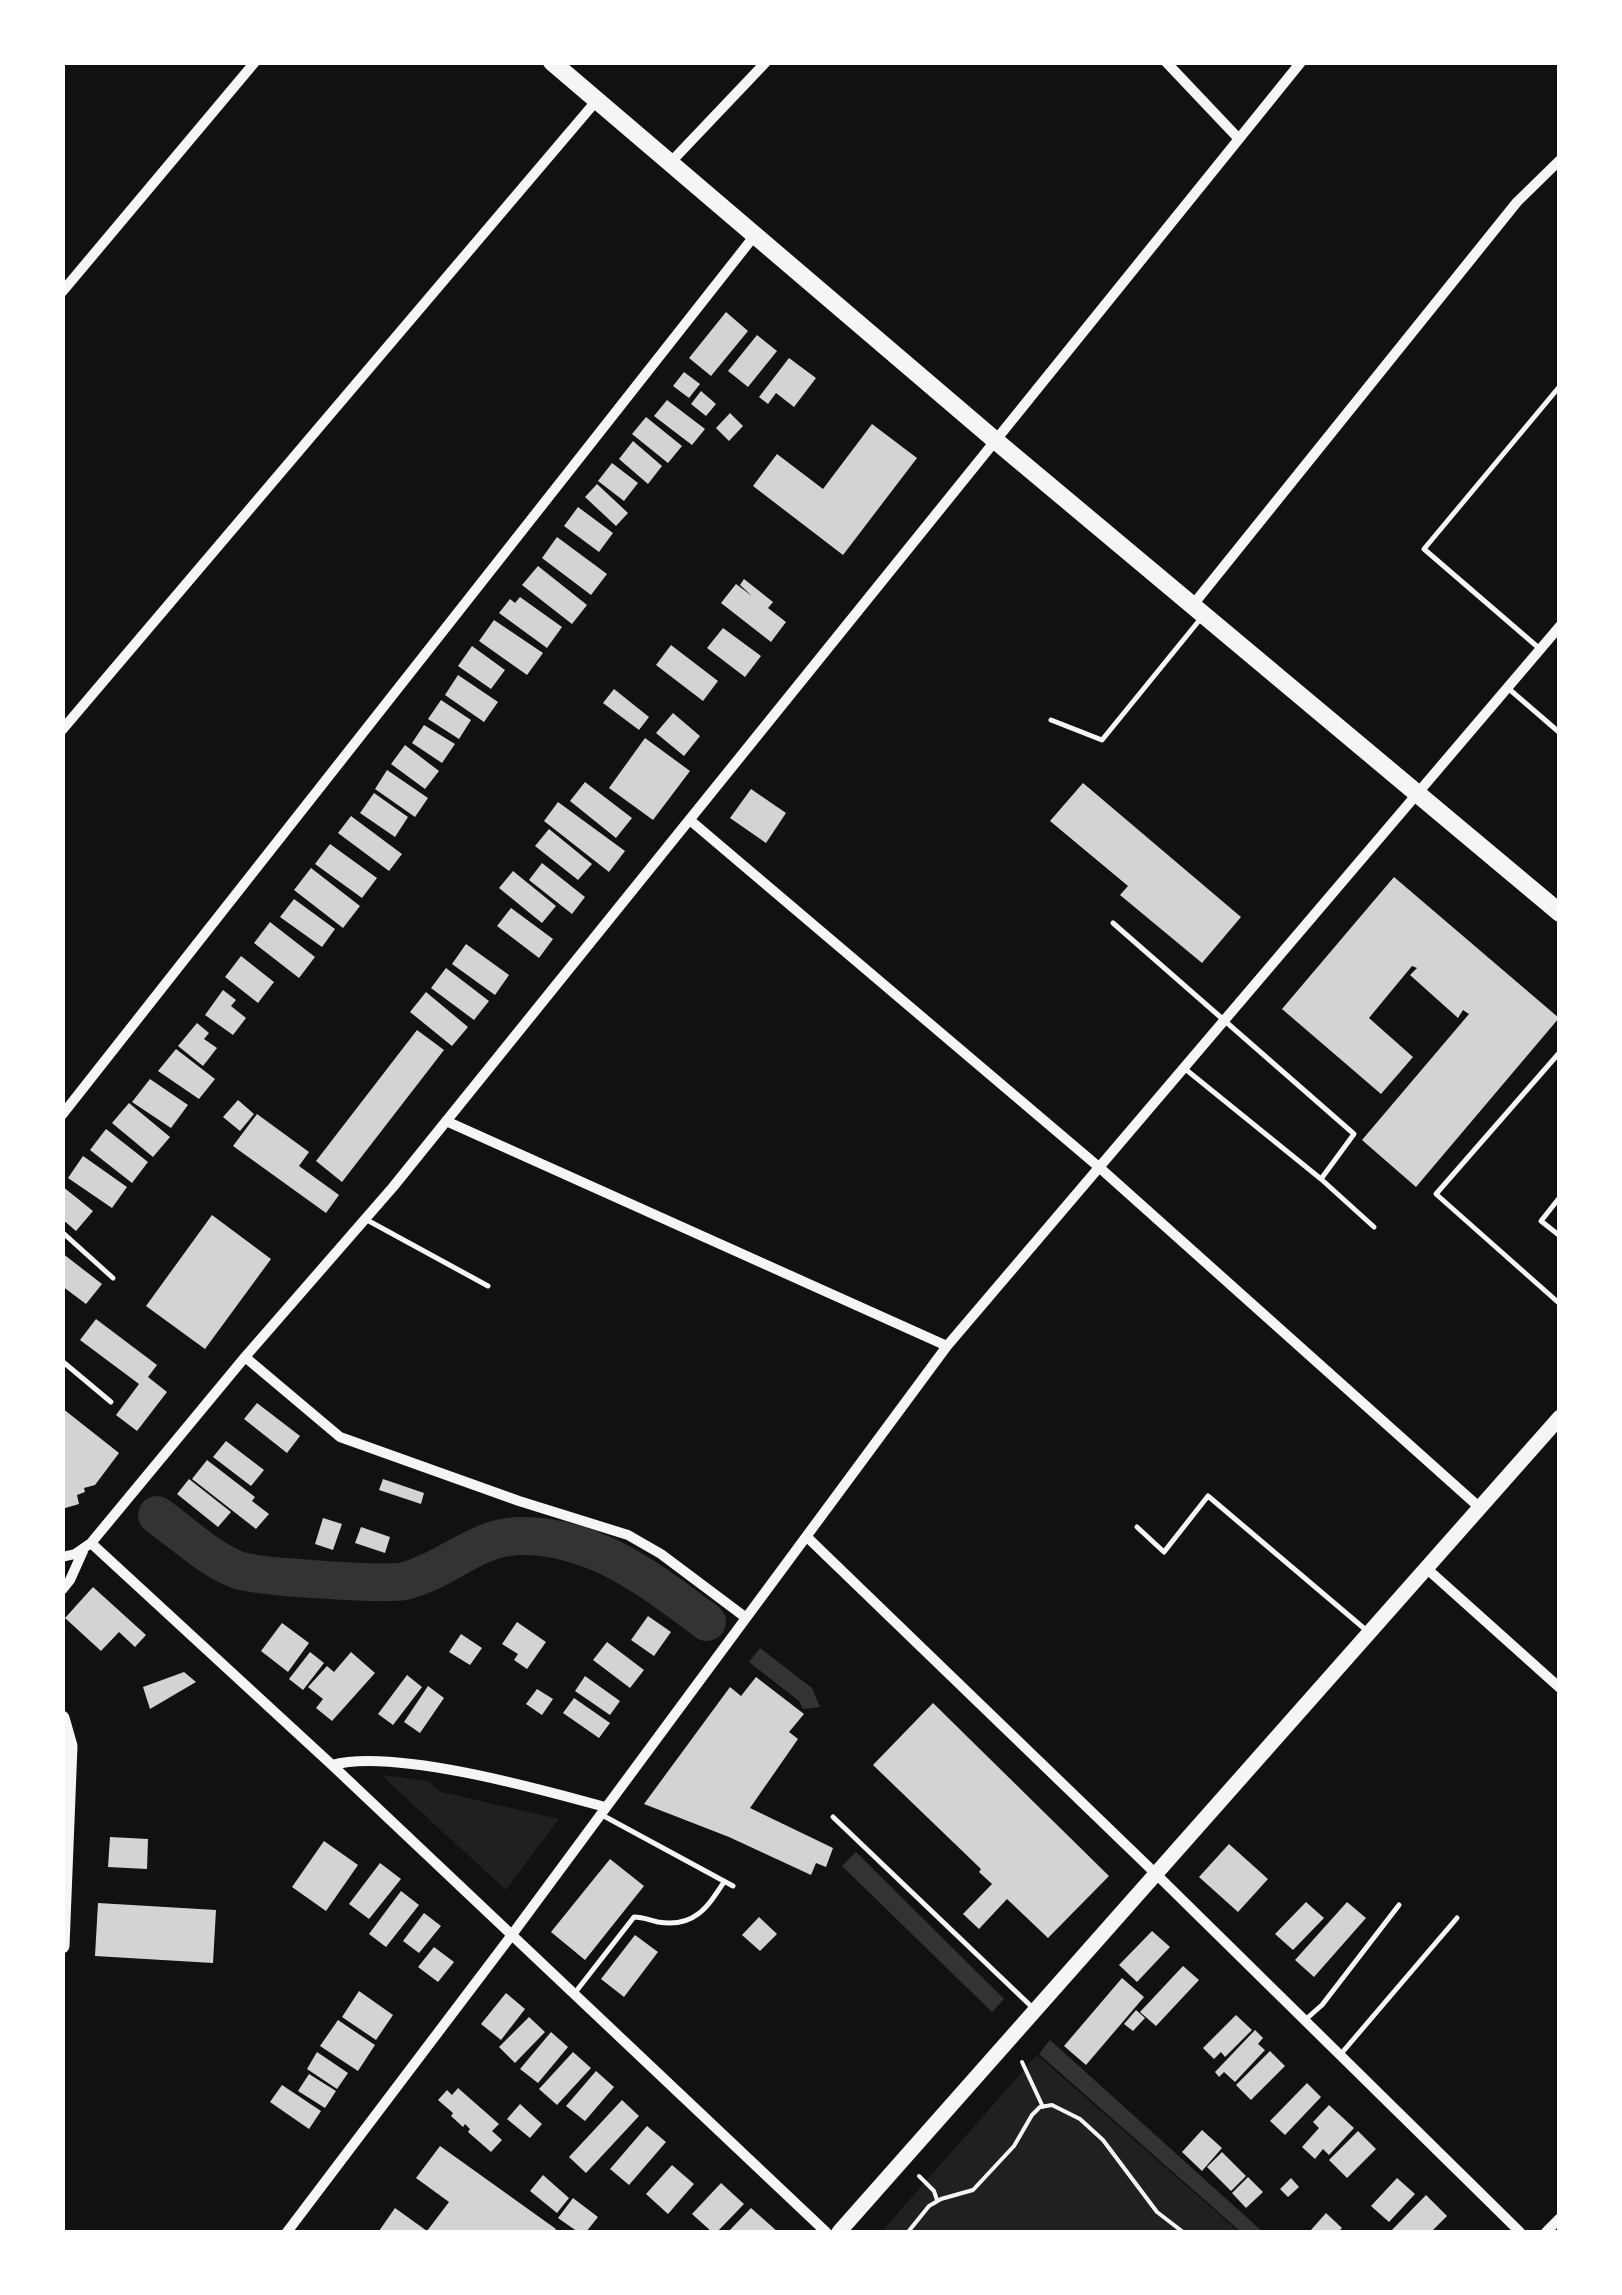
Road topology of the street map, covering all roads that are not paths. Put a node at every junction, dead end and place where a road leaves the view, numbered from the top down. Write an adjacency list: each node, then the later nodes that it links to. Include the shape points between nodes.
1 (255, 62): 11 (street)
2 (552, 62): 6 (main road)
3 (766, 62): 9 (street)
4 (1166, 62): 7 (street)
5 (1301, 62): 7 (street)
6 (597, 100): 9 (main road); 19 (street)
7 (1239, 139): 13 (street)
8 (1560, 160): 14 (street, via 1516,202)
9 (670, 163): 10 (main road)
10 (756, 236): 13 (main road); 28 (street)
11 (62, 292)
12 (1560, 386): 16 (lane, via 1424,549)
13 (996, 441): 14 (main road); 22 (street)
14 (1198, 610): 18 (lane, via 1102,740); 21 (main road)
15 (1560, 626): 16 (street)
16 (1540, 649): 17 (street)
17 (1507, 687): 20 (lane); 21 (street)
18 (1050, 720)
19 (62, 730)
20 (1560, 733)
21 (1417, 793): 23 (main road); 25 (street)
22 (691, 821): 29 (street); 30 (street)
23 (1560, 913)
24 (1112, 923): 25 (lane)
25 (1224, 1022): 27 (street); 31 (lane, via 1354,1134)
26 (1560, 1052): 39 (lane, via 1436,1194)
27 (1184, 1068): 30 (street); 31 (lane)
28 (62, 1115)
29 (446, 1121): 33 (street); 42 (street)
30 (1100, 1168): 42 (street); 47 (street)
31 (1322, 1179): 34 (lane)
32 (1560, 1198): 36 (lane, via 1541,1221)
33 (365, 1219): 38 (lane); 43 (street)
34 (1374, 1227)
35 (62, 1232): 37 (lane)
36 (1560, 1236)
37 (113, 1278)
38 (488, 1286)
39 (1560, 1304)
40 (62, 1336): 41 (lane)
41 (62, 1344)
42 (947, 1346): 49 (street)
43 (245, 1357): 50 (street); 54 (street, via 340,1437 628,1535)
44 (62, 1361): 45 (lane)
45 (110, 1402)
46 (1560, 1417): 47 (main road)
47 (1479, 1508): 52 (main road)
48 (1138, 1527): 55 (lane, via 1164,1552 1208,1496)
49 (807, 1537): 54 (street); 62 (street)
50 (87, 1546): 51 (street); 53 (street); 58 (street)
51 (62, 1557)
52 (1426, 1567): 55 (main road); 56 (street)
53 (62, 1590)
54 (744, 1617): 60 (street)
55 (1368, 1632): 62 (main road)
56 (1560, 1688)
57 (62, 1718): 59 (main road, via 70,1746)
58 (332, 1765): 60 (street, via 358,1759 418,1766 528,1786); 67 (street)
59 (65, 1784): 68 (main road)
60 (602, 1810): 63 (lane); 67 (street)
61 (832, 1817): 70 (lane)
62 (1156, 1873): 70 (main road); 71 (street)
63 (724, 1882): 64 (lane); 69 (lane, via 694,1920 634,1917)
64 (733, 1886)
65 (1399, 1904): 71 (lane)
66 (1457, 1918): 72 (lane)
67 (511, 1936): 69 (street); 74 (street)
68 (62, 1946)
69 (574, 1994): 75 (street)
70 (1035, 2010): 76 (main road)
71 (1306, 2020): 72 (street)
72 (1340, 2055): 77 (street)
73 (1560, 2218): 78 (street)
74 (287, 2232)
75 (826, 2232)
76 (839, 2232)
77 (1520, 2232)
78 (1546, 2232)

